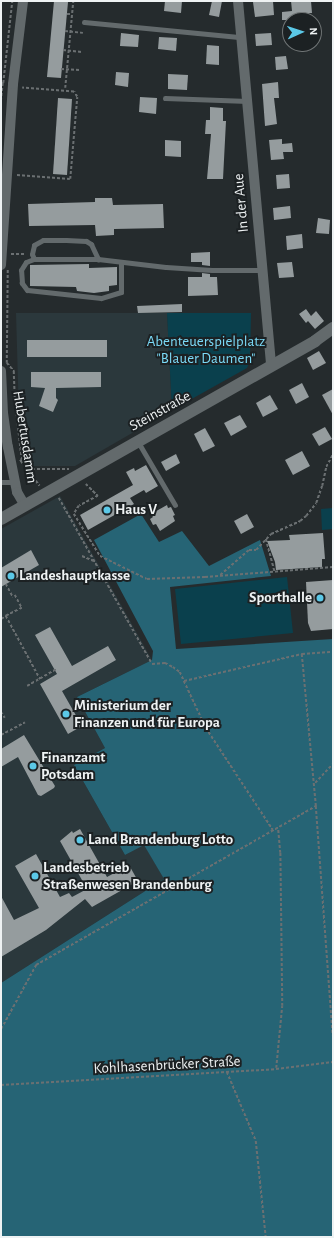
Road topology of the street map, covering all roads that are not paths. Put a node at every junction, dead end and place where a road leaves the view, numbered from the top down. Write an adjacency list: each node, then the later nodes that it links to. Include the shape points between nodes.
1 (23, 1): 7 (street, via 13,84)
2 (238, 1): 4 (street, In der Aue)
3 (84, 22): 4 (lane)
4 (241, 37): 6 (street, In der Aue)
5 (165, 98): 6 (lane)
6 (248, 101): 13 (street, In der Aue)
7 (2, 228): 8 (street)
8 (2, 254): 12 (street)
9 (33, 257): 10 (lane); 10 (lane, via 34,245 43,240 86,241 91,244); 11 (lane, via 21,270 22,283 27,290 101,298 121,292)
10 (98, 259): 11 (lane)
11 (121, 262): 13 (lane, via 212,270)
12 (1, 265)
13 (262, 270): 15 (street, In der Aue)
14 (333, 328): 15 (street, Steinstraße)
15 (271, 366): 18 (street, Steinstraße)
16 (1, 371): 17 (street, Hubertusdamm)
17 (1, 378): 20 (street, Hubertusdamm, via 4,420)
18 (138, 442): 21 (lane); 22 (street, Steinstraße)
19 (1, 482): 20 (lane)
20 (15, 482): 22 (street, Hubertusdamm)
21 (175, 505)
22 (25, 506): 23 (street, Steinstraße)
23 (1, 519)

